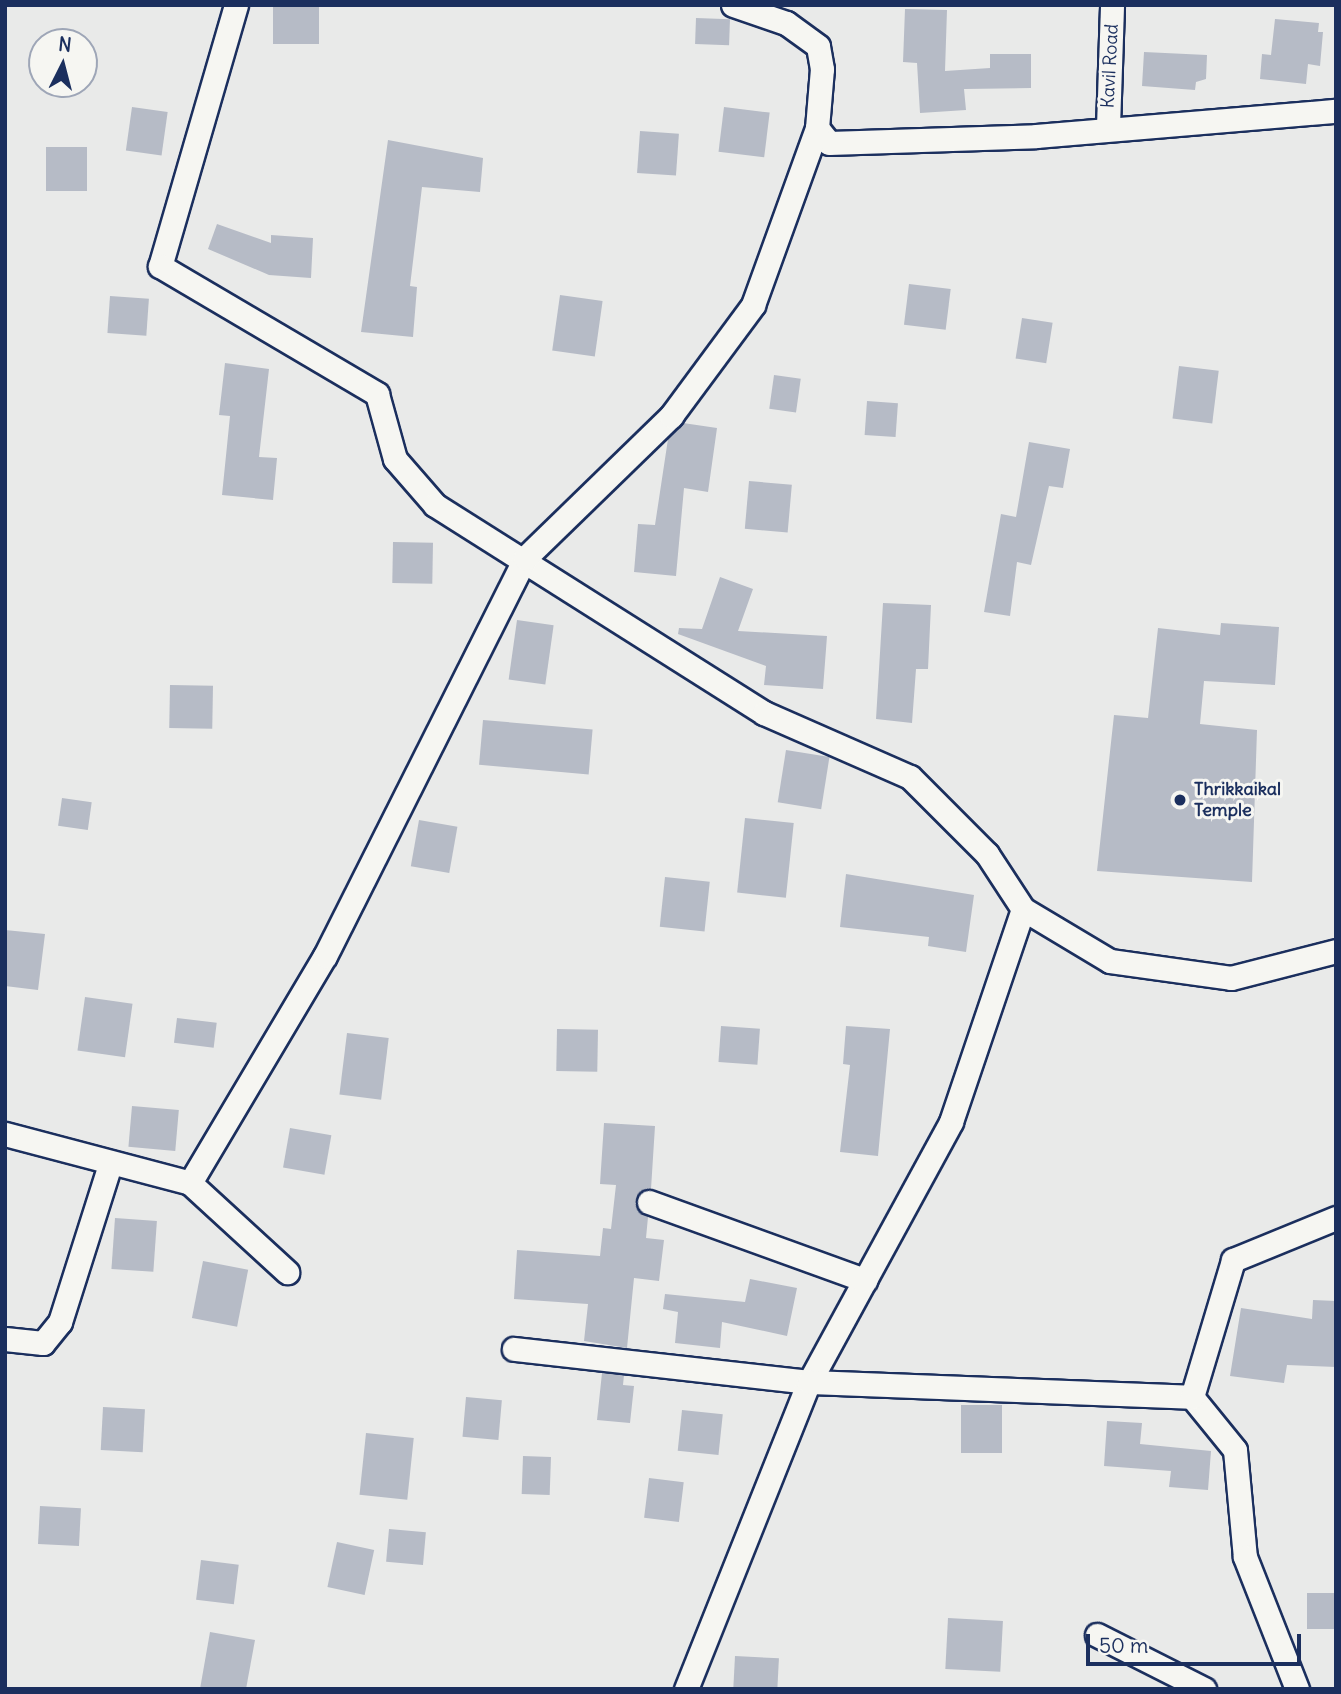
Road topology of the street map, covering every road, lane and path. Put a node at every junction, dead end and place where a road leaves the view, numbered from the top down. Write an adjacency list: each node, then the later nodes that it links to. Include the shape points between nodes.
1 (236, 5): 7 (street, via 160,267 377,394 395,459 435,505)
2 (733, 5): 6 (street, via 786,23 818,46)
3 (1112, 5): 5 (street, Kavil Road)
4 (1336, 111): 5 (street)
5 (1108, 127): 6 (street, via 829,143)
6 (817, 128): 7 (street, via 753,305 671,416)
7 (526, 558): 8 (street, via 764,713 910,777 987,854); 12 (street, via 325,956)
8 (1023, 909): 9 (street, via 1110,961 1217,976); 16 (street, via 951,1122)
9 (1336, 951)
10 (5, 1134): 11 (street)
11 (110, 1164): 12 (street); 17 (street, via 60,1322 43,1343)
12 (190, 1183): 15 (street)
13 (649, 1202): 16 (street)
14 (1336, 1217): 20 (street, via 1233,1260)
15 (287, 1272)
16 (864, 1280): 19 (street)
17 (5, 1339)
18 (514, 1349): 19 (street)
19 (809, 1382): 20 (street); 22 (street)
20 (1192, 1397): 24 (street, via 1235,1450 1245,1557)
21 (1097, 1635): 23 (street)
22 (686, 1689)
23 (1204, 1689)
24 (1297, 1689)

